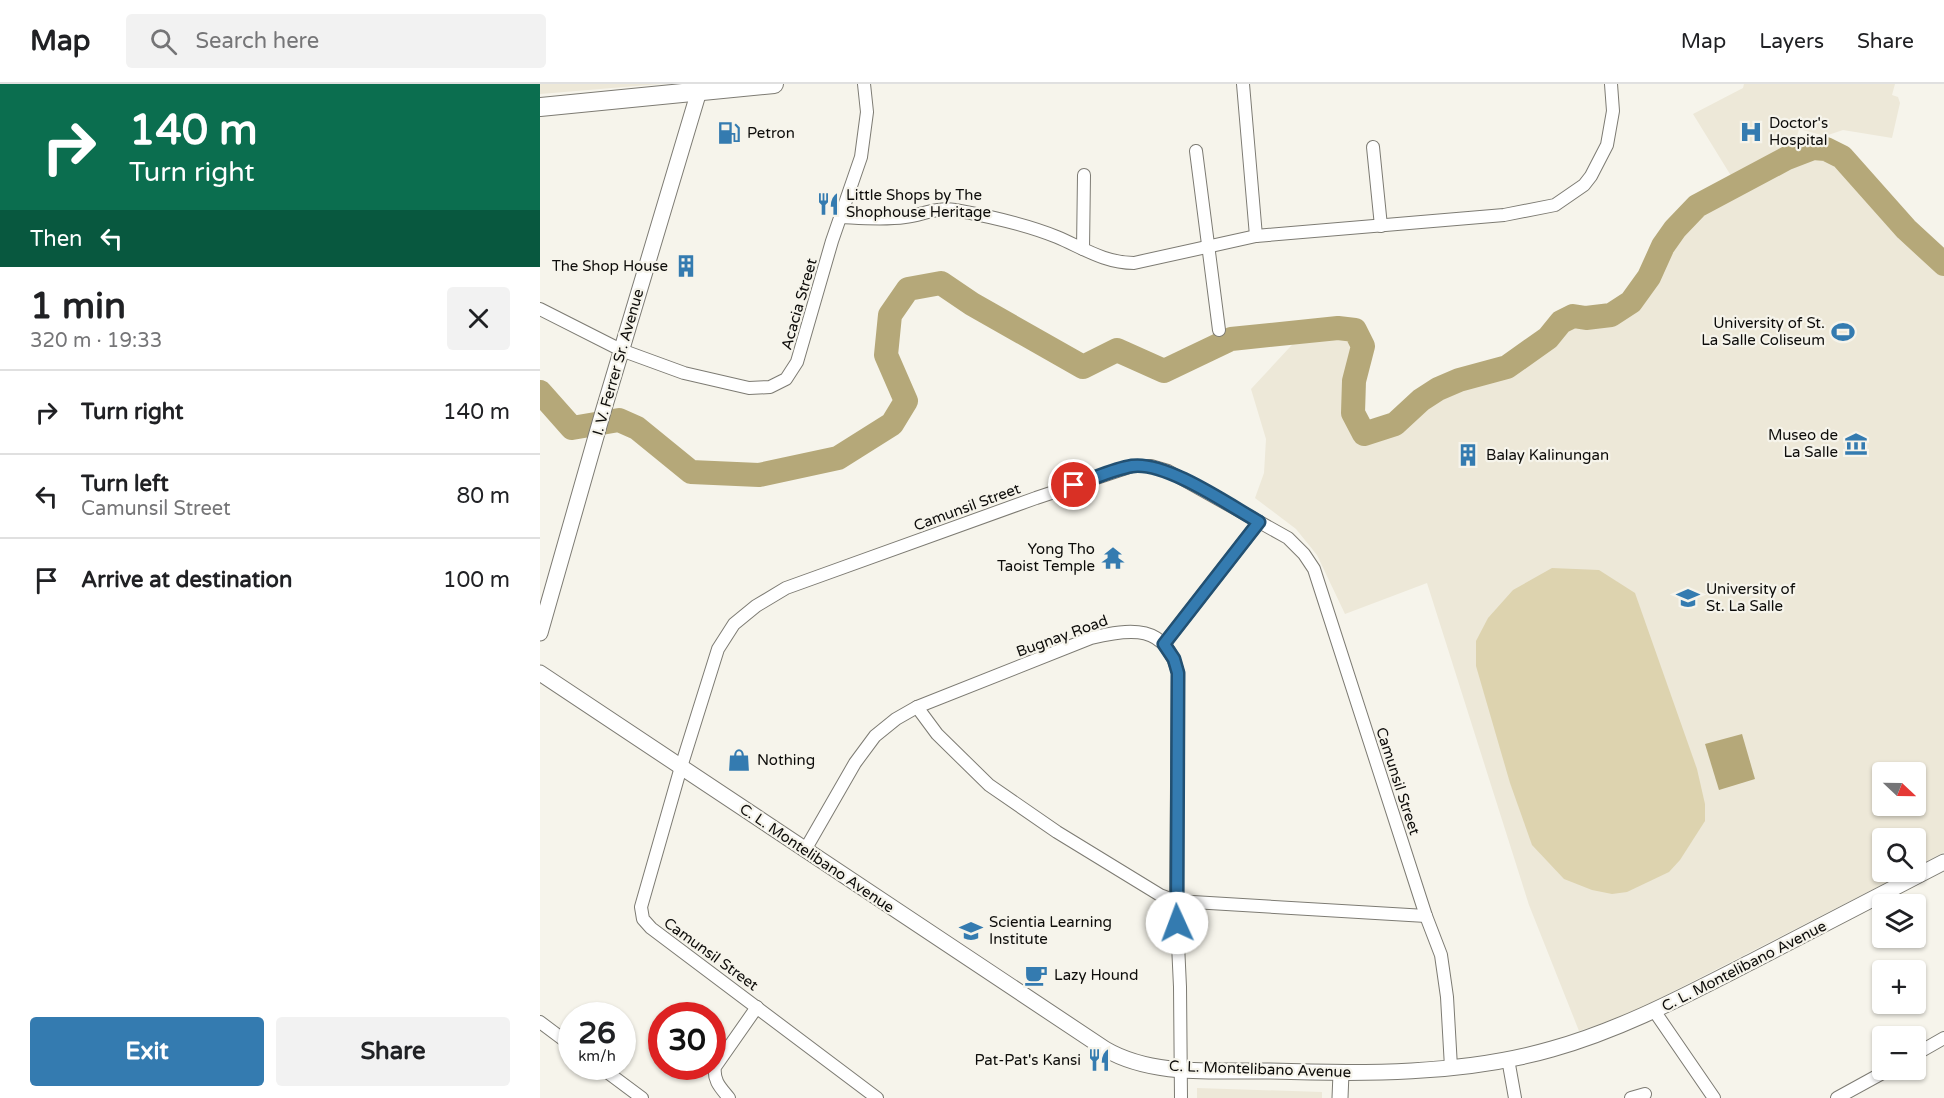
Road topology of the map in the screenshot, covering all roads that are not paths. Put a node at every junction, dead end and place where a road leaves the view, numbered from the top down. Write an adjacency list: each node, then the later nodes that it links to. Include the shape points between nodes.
1 (774, 84): 5 (main road)
2 (864, 84): 10 (street, Acacia Street, via 867,112 861,157)
3 (1243, 84): 12 (street)
4 (1611, 84): 11 (street, via 1613,111 1606,145 1584,185 1555,205 1504,215)
5 (700, 86): 6 (main road); 17 (street, I. V. Ferrer Sr. Avenue)
6 (540, 106)
7 (1373, 147): 11 (street)
8 (1196, 151): 13 (street)
9 (1084, 175): 14 (street)
10 (841, 217): 14 (street, via 907,217 931,210 952,210 1025,226); 17 (street, Acacia Street, via 797,362 786,379 770,387 748,388 684,374)
11 (1381, 226): 12 (street)
12 (1256, 236): 13 (street)
13 (1208, 246): 14 (street, via 1134,263 1101,258); 16 (street)
14 (1083, 249)
15 (540, 309): 17 (street, Acacia Street)
16 (1219, 330)
17 (621, 351): 19 (street, I. V. Ferrer Sr. Avenue)
18 (1259, 522): 20 (street); 23 (street, Camunsil Street, via 1168,471 1132,466 786,588 734,624 718,649); 27 (street, Camunsil Street, via 1288,538 1314,569)
19 (540, 633)
20 (1164, 644): 22 (street, Bugnay Road, via 1144,632 1091,638); 26 (street, via 1178,673)
21 (540, 673): 23 (street, C. L. Montelibano Avenue)
22 (917, 707): 24 (street, Bugnay Road, via 874,736); 26 (street, via 937,734 989,785 1143,886)
23 (681, 767): 24 (street, C. L. Montelibano Avenue); 28 (street, Camunsil Street, via 641,914 651,928)
24 (805, 850): 36 (street, C. L. Montelibano Avenue, via 1105,1049 1129,1061)
25 (1944, 862): 29 (street, C. L. Montelibano Avenue)
26 (1176, 901): 27 (street); 36 (street)
27 (1426, 916): 35 (street, Camunsil Street, via 1441,955)
28 (757, 1007): 42 (street, via 715,1067 717,1084); 43 (street, Camunsil Street)
29 (1655, 1012): 34 (street, C. L. Montelibano Avenue, via 1590,1038); 48 (street)
30 (540, 1022): 31 (street)
31 (558, 1036)
32 (1944, 1038): 33 (street)
33 (1926, 1048)
34 (1508, 1059): 35 (street, C. L. Montelibano Avenue); 46 (street)
35 (1451, 1067): 37 (street, C. L. Montelibano Avenue)
36 (1181, 1070): 37 (street, C. L. Montelibano Avenue); 44 (street)
37 (1341, 1073): 45 (street)
38 (1872, 1079): 49 (street)
39 (618, 1080): 41 (street)
40 (1645, 1094): 47 (street)
41 (642, 1098)
42 (729, 1098)
43 (877, 1098)
44 (1181, 1098)
45 (1340, 1098)
46 (1515, 1098)
47 (1631, 1098)
48 (1714, 1098)
49 (1837, 1098)

